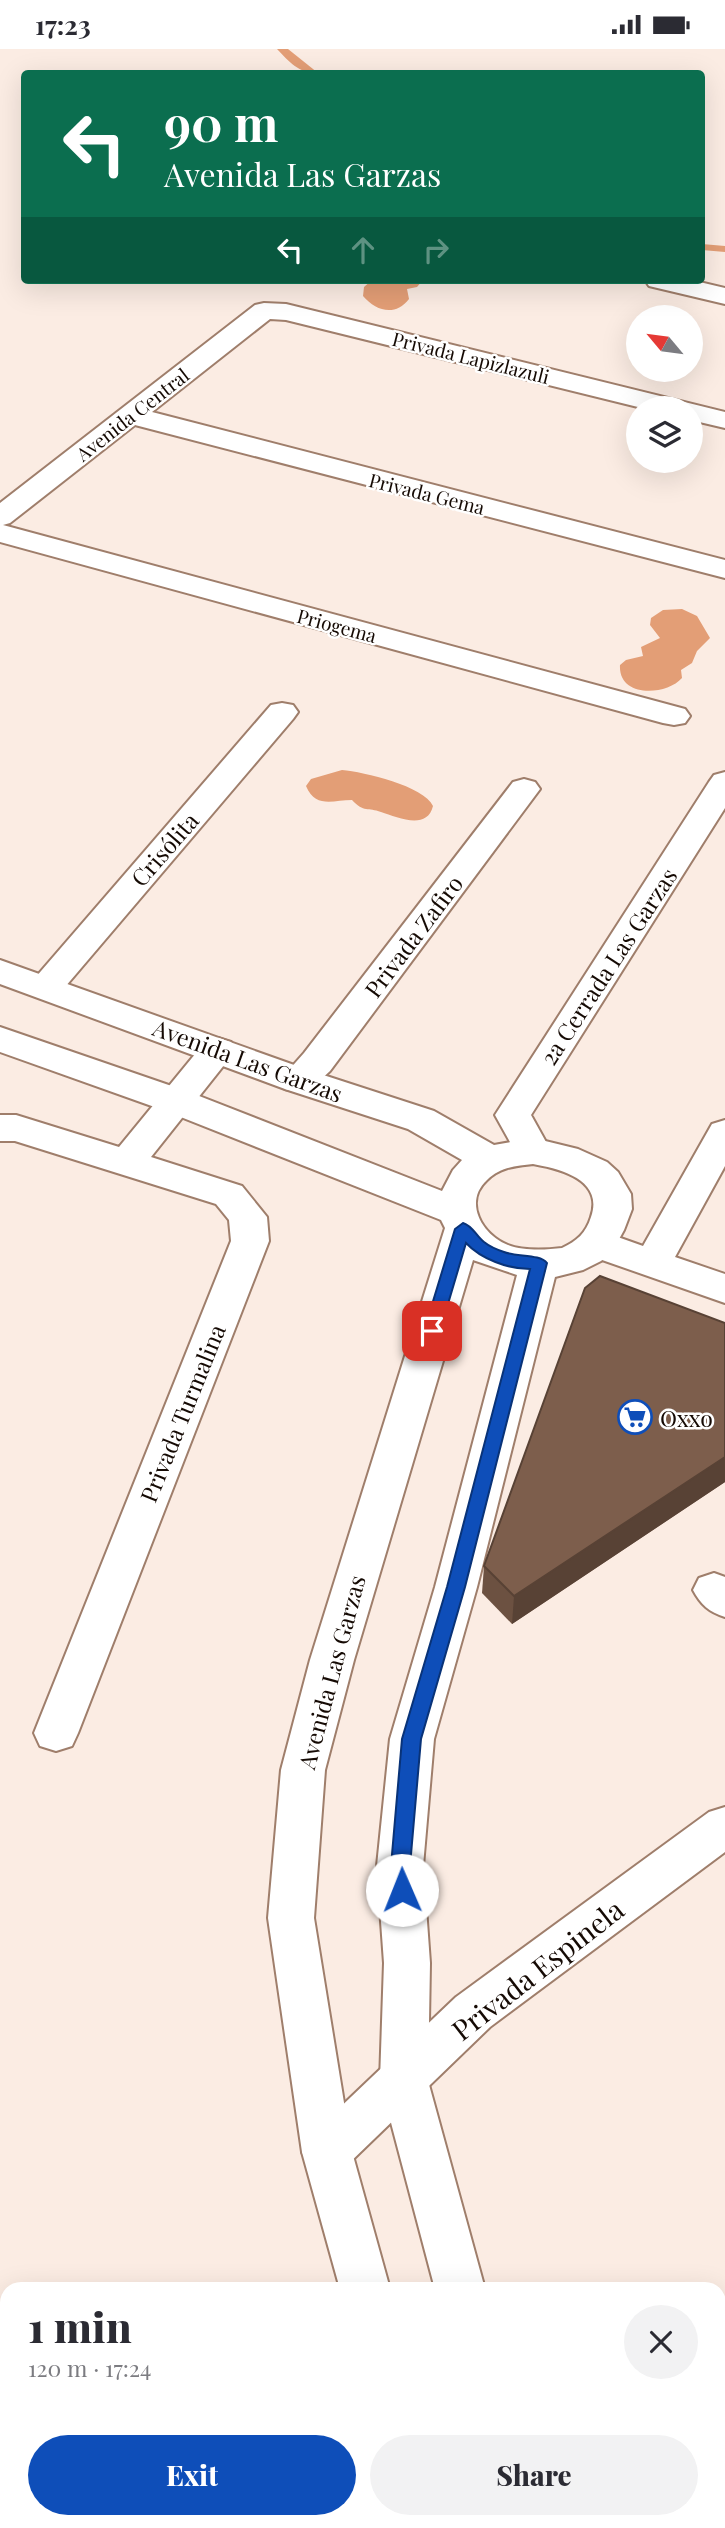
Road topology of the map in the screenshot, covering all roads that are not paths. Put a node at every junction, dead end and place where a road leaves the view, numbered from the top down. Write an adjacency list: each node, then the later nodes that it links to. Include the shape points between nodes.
1 (675, 284): 2 (street)
2 (725, 296)
3 (264, 311): 4 (street, Privada Lapizlazuli, via 286,312); 6 (street, Avenida Central)
4 (627, 396)
5 (703, 414): 7 (street)
6 (130, 415): 8 (street, Avenida Central); 10 (street, Privada Gema)
7 (725, 420)
8 (0, 517)
9 (0, 533): 12 (street, Priogema)
10 (725, 569)
11 (282, 712): 16 (street, Crisólita)
12 (674, 716)
13 (725, 782): 23 (street, 2a Cerrada Las Garzas, via 513,1115)
14 (524, 789): 19 (street, Privada Zafiro, via 317,1062)
15 (0, 971): 16 (street, Avenida Las Garzas)
16 (47, 986): 18 (street, Avenida Las Garzas)
17 (0, 1039): 20 (street)
18 (218, 1050): 19 (street, Avenida Las Garzas); 20 (street)
19 (298, 1080): 24 (street, Avenida Las Garzas, via 421,1120)
20 (176, 1101): 25 (street); 26 (street)
21 (0, 1128): 25 (street, Privada Turmalina, via 16,1128)
22 (725, 1133): 28 (street)
23 (533, 1150): 24 (street, Avenida Las Garzas); 27 (street, Avenida Las Garzas, via 581,1162 599,1175 611,1192 615,1211)
24 (491, 1160): 26 (street, Avenida Las Garzas, via 469,1175 458,1192)
25 (128, 1161): 31 (street, Privada Turmalina, via 229,1195 248,1217 250,1241)
26 (459, 1220): 29 (street, via 478,1246 525,1264); 34 (street, Avenida Las Garzas, via 303,1770 291,1918)
27 (598, 1244): 28 (street); 29 (street, via 572,1262)
28 (653, 1262): 30 (street)
29 (539, 1263): 33 (street, via 412,1739 400,1866 407,1963)
30 (725, 1289)
31 (56, 1733)
32 (725, 1825): 33 (street, Privada Espinela, via 474,2012)
33 (404, 2081): 34 (street, Privada Espinela); 36 (street)
34 (327, 2152): 35 (street, Avenida Las Garzas)
35 (363, 2282)
36 (458, 2282)

